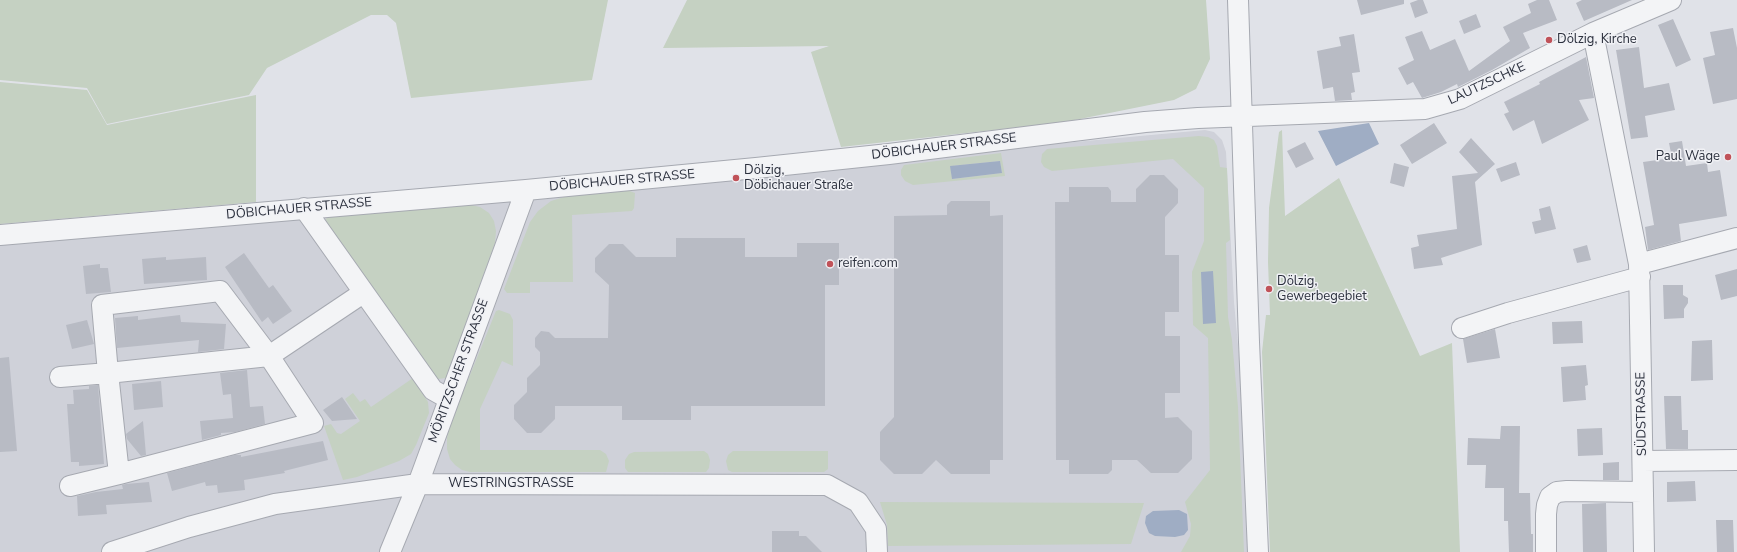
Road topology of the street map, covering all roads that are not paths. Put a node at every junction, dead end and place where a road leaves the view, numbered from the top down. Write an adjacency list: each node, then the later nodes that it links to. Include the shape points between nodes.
1 (1238, 0): 4 (street)
2 (1671, 0): 3 (street, LAUTZSCHKE)
3 (1593, 33): 4 (street, LAUTZSCHKE, via 1441,106 1409,110); 9 (street, SÜDSTRASSE)
4 (1242, 116): 5 (street, DÖBICHAUER STRASSE, via 1145,122 889,154); 25 (street)
5 (526, 190): 6 (street, DÖBICHAUER STRASSE); 15 (street, MÖRITZSCHER STRASSE)
6 (304, 208): 7 (street, DÖBICHAUER STRASSE); 10 (street)
7 (0, 235)
8 (1737, 238): 9 (street)
9 (1640, 271): 11 (street); 17 (street, SÜDSTRASSE)
10 (363, 293): 12 (street); 15 (street, via 433,390)
11 (1462, 328)
12 (269, 356): 13 (street); 13 (street, via 220,291 102,305); 18 (street, via 313,423)
13 (108, 373): 14 (street); 18 (street)
14 (60, 377)
15 (449, 399): 19 (street, MÖRITZSCHER STRASSE)
16 (1737, 460): 17 (street)
17 (1643, 461): 21 (street, SÜDSTRASSE)
18 (119, 474): 20 (street)
19 (418, 484): 22 (street, WESTRINGSTRASSE, via 275,504 189,527); 23 (street, MÖRITZSCHER STRASSE); 24 (street, WESTRINGSTRASSE, via 827,485 858,502 876,529)
20 (70, 486)
21 (1643, 492): 26 (street, via 1557,492 1550,497 1547,505); 27 (street, SÜDSTRASSE)
22 (112, 552)
23 (390, 552)
24 (877, 552)
25 (1258, 552)
26 (1546, 552)
27 (1644, 552)

